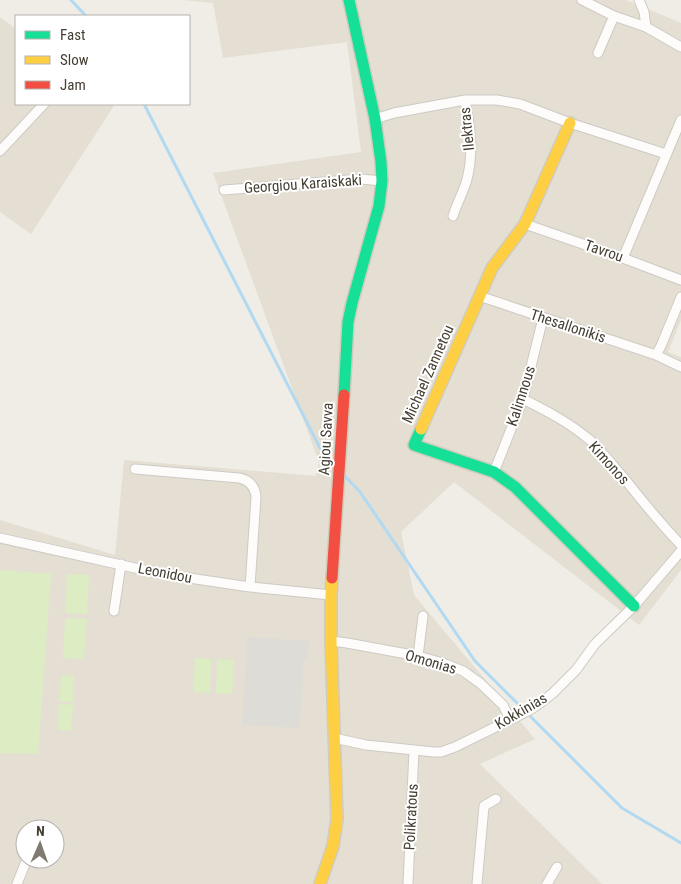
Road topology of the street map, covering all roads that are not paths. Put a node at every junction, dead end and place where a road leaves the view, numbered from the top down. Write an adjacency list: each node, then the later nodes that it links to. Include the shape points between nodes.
1 (349, 0): 10 (street, Agiou Savva)
2 (582, 0): 4 (street)
3 (638, 0): 5 (street)
4 (614, 16): 5 (street); 7 (street)
5 (646, 27): 6 (street)
6 (681, 47)
7 (598, 53)
8 (465, 100): 10 (street, Ilektras); 12 (street, via 520,104); 17 (street, Ilektras, via 471,134 470,162 467,180)
9 (43, 105): 13 (street)
10 (375, 119): 15 (street, Agiou Savva)
11 (681, 120): 14 (street)
12 (570, 122): 14 (street); 18 (street, Michael Zannetou)
13 (0, 151)
14 (666, 154): 19 (street)
15 (382, 181): 16 (street, Georgiou Karaiskaki, via 361,179); 34 (street, Agiou Savva, via 379,206 348,322)
16 (224, 190)
17 (453, 216)
18 (525, 224): 19 (street, Tavrou); 21 (street, Michael Zannetou, via 492,268)
19 (623, 258): 20 (street, Tavrou)
20 (681, 280)
21 (479, 296): 23 (street, Thesallonikis); 28 (street, Michael Zannetou, via 414,445)
22 (681, 297): 24 (street)
23 (543, 318): 24 (street, Thesallonikis); 26 (street, Kalimnous)
24 (656, 355): 25 (street, Thesallonikis)
25 (681, 367)
26 (522, 399): 28 (street, Kalimnous); 30 (street, Kimonos, via 571,425 592,442)
27 (135, 468): 33 (street, via 238,478 250,483 256,497)
28 (494, 472): 35 (street, Michael Zannetou, via 515,487)
29 (0, 538): 32 (street, Leonidou)
30 (681, 545)
31 (681, 551): 35 (street, Kokkinias)
32 (121, 564): 33 (street, Leonidou, via 196,580); 36 (street)
33 (250, 587): 34 (street, Leonidou)
34 (331, 595): 38 (street, Agiou Savva)
35 (634, 606): 40 (street, Kokkinias, via 594,644 576,670 553,693 530,710)
36 (114, 611)
37 (423, 616): 39 (street)
38 (331, 642): 39 (street, Omonias); 41 (street, Agiou Savva)
39 (418, 656): 40 (street, Omonias, via 463,671 480,683)
40 (513, 717): 42 (street, Kokkinias, via 449,750)
41 (334, 738): 42 (street, Kokkinias); 47 (street, Agiou Savva, via 337,819 334,846)
42 (414, 750): 48 (street, Polikratous)
43 (496, 798): 49 (street, via 484,806)
44 (557, 867): 50 (street)
45 (23, 869): 46 (street)
46 (17, 884)
47 (320, 884)
48 (408, 884)
49 (477, 884)
50 (547, 884)

